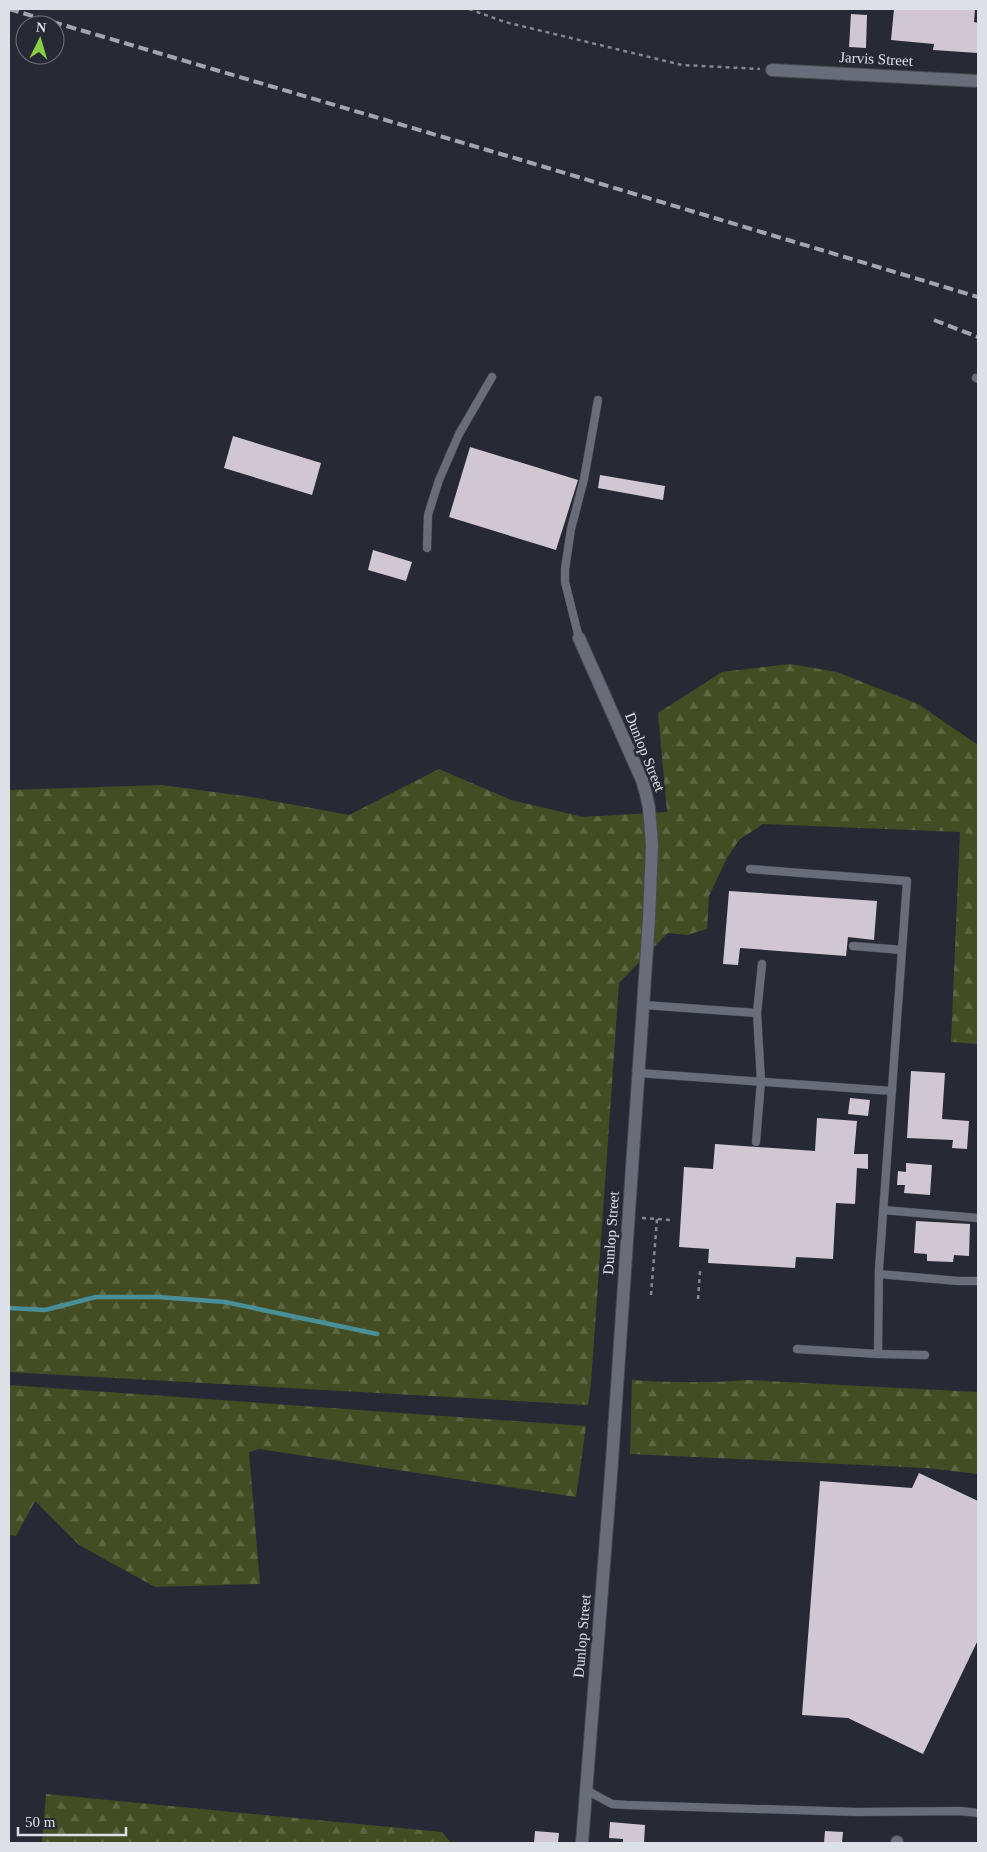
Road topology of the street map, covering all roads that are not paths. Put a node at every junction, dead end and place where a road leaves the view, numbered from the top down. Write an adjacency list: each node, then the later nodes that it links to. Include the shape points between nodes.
1 (772, 70): 2 (street, Jarvis Street)
2 (978, 81)
3 (492, 377): 5 (lane, via 459,434 439,480 428,515)
4 (598, 400): 6 (lane, via 566,569 565,582)
5 (428, 548)
6 (579, 638): 11 (street, Dunlop Street, via 642,780 649,808 652,845)
7 (750, 869): 9 (lane, via 907,881)
8 (854, 946): 9 (lane)
9 (902, 950): 15 (lane)
10 (762, 964): 12 (lane)
11 (643, 1005): 12 (lane); 13 (street, Dunlop Street)
12 (757, 1014): 14 (lane)
13 (638, 1073): 14 (lane); 24 (street, Dunlop Street)
14 (761, 1081): 15 (lane); 16 (lane)
15 (892, 1091): 17 (lane)
16 (756, 1142)
17 (883, 1210): 18 (lane); 19 (lane)
18 (978, 1218)
19 (879, 1274): 20 (lane); 22 (lane)
20 (978, 1281)
21 (797, 1349): 22 (lane)
22 (878, 1354): 23 (lane)
23 (925, 1355)
24 (586, 1790): 25 (lane, via 612,1804 627,1805); 26 (street, Dunlop Street)
25 (978, 1813)
26 (582, 1843)

